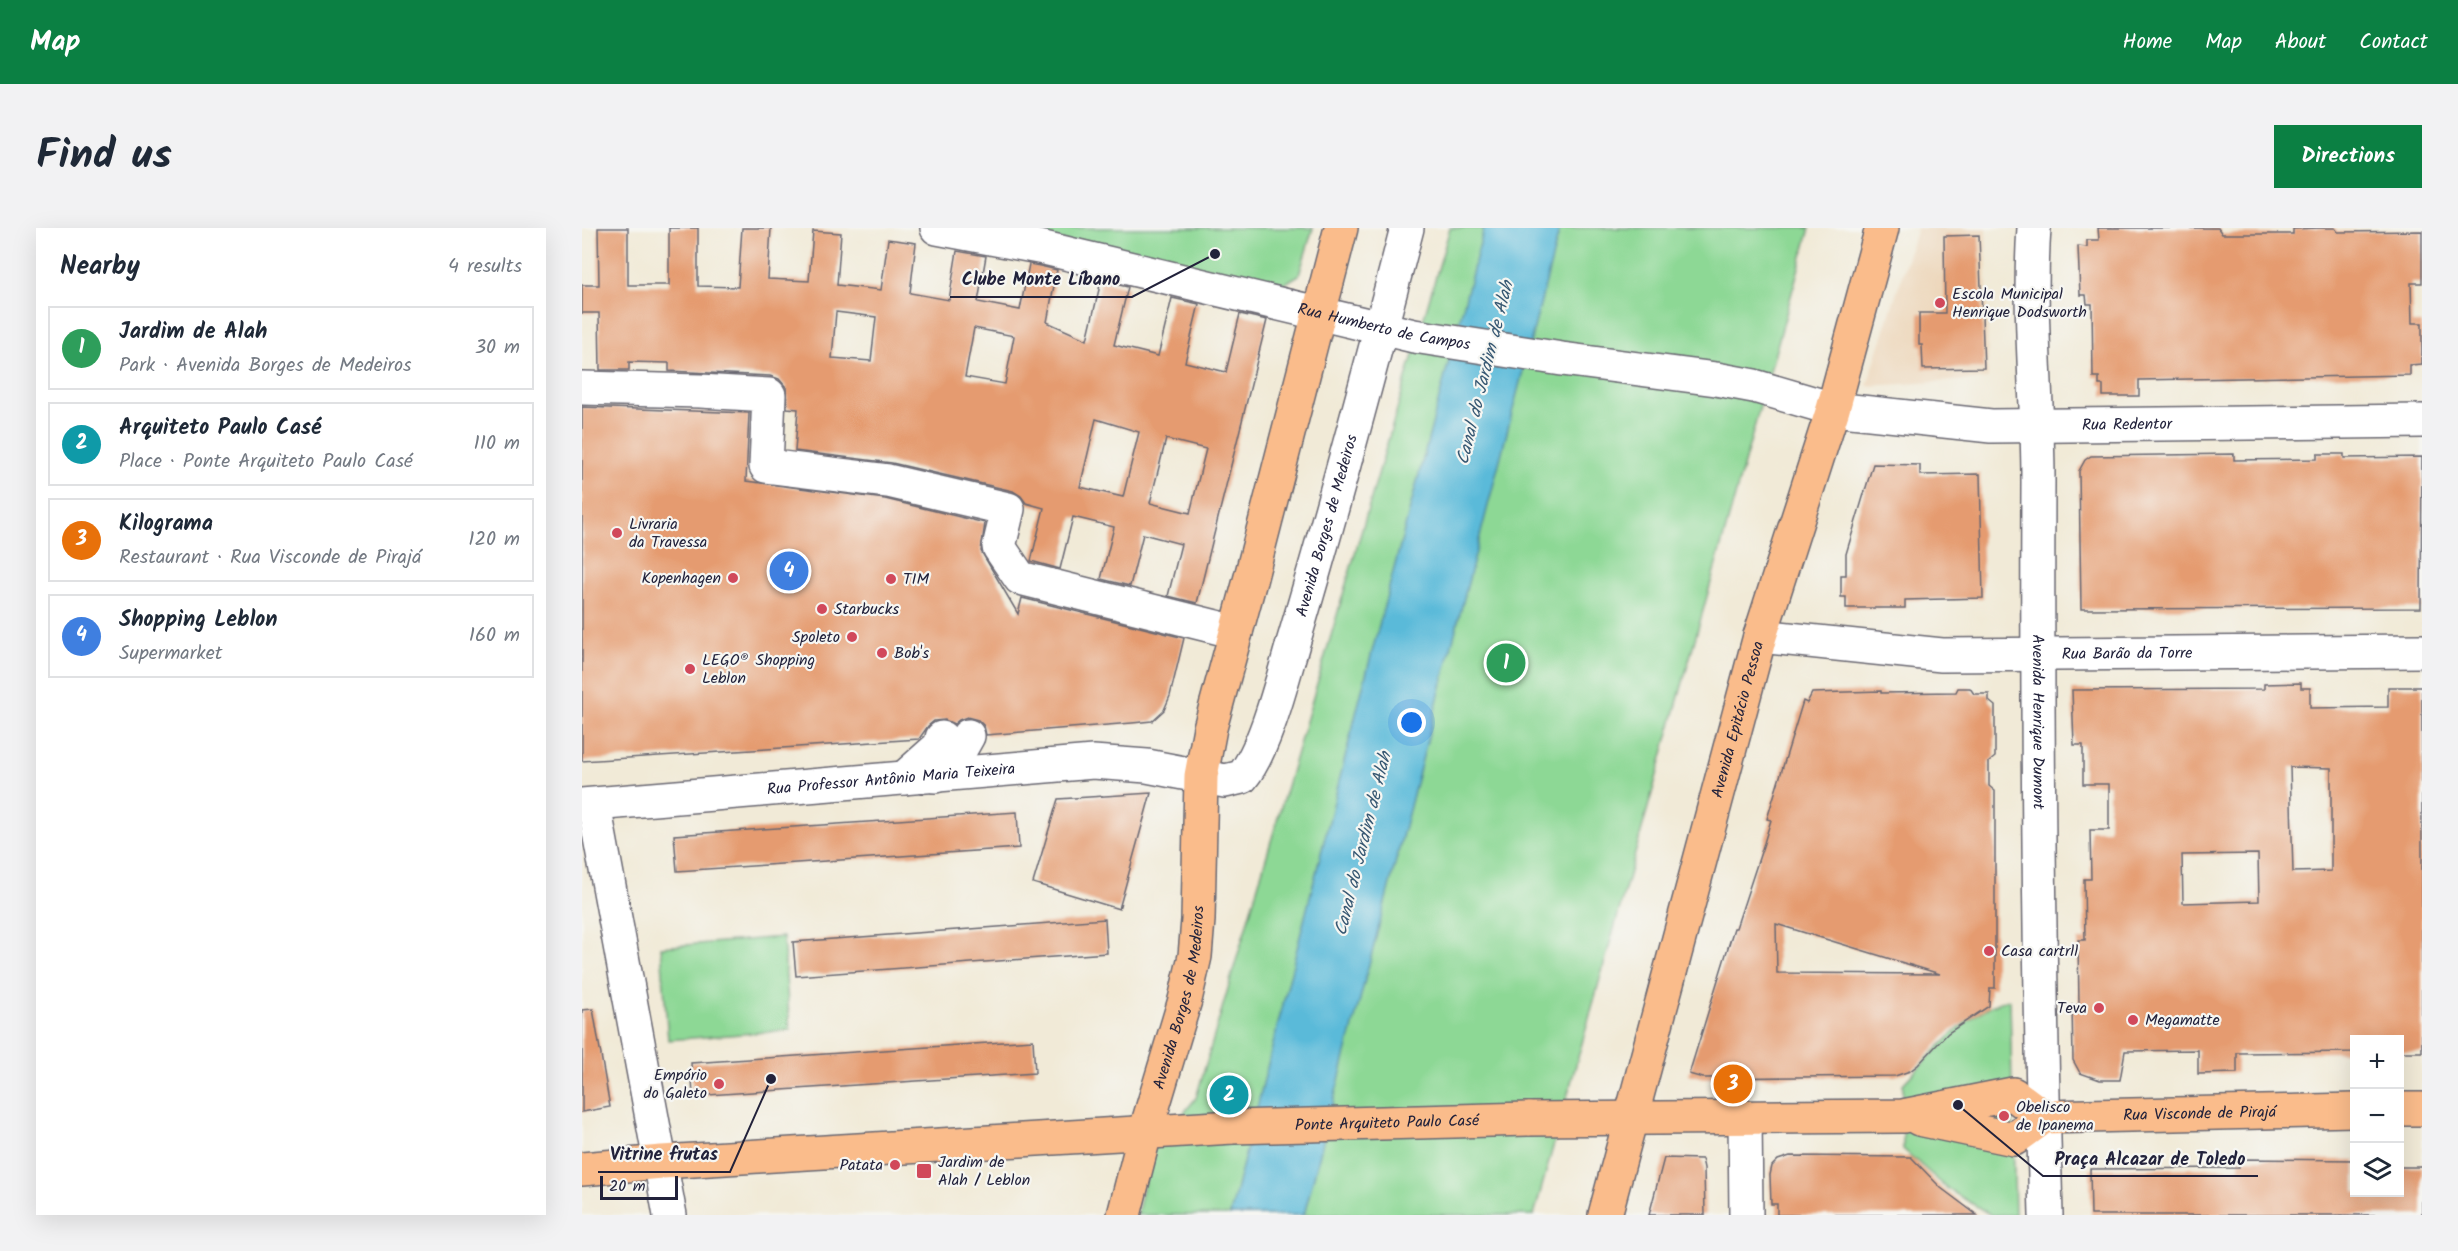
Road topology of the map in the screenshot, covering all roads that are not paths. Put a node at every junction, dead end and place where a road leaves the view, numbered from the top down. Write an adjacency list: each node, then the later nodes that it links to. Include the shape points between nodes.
1 (937, 228): 6 (street, Rua Humberto de Campos, via 1044,248)
2 (1341, 228): 6 (main road, Avenida Borges de Medeiros)
3 (1407, 228): 7 (street, Avenida Borges de Medeiros)
4 (1882, 228): 9 (main road, Avenida Epitácio Pessoa)
5 (2034, 228): 11 (street, Avenida Henrique Dumont)
6 (1318, 312): 7 (street, Rua Humberto de Campos); 12 (main road, Avenida Borges de Medeiros)
7 (1382, 327): 9 (street, Rua Humberto de Campos, via 1562,359 1727,381); 17 (street, Avenida Borges de Medeiros, via 1336,495 1255,757 1247,771 1235,780)
8 (582, 388): 12 (street, via 769,395 766,466 888,481 1008,509 999,547 1020,578)
9 (1833, 409): 11 (street, Rua Redentor, via 1991,426); 13 (main road, Avenida Epitácio Pessoa)
10 (2422, 421): 11 (street, Rua Redentor)
11 (2037, 426): 15 (street, Avenida Henrique Dumont)
12 (1236, 632): 17 (main road, Avenida Borges de Medeiros)
13 (1760, 636): 15 (street, Rua Barão da Torre, via 1942,655); 25 (main road, Avenida Epitácio Pessoa)
14 (2422, 651): 15 (street, Rua Barão da Torre)
15 (2037, 653): 24 (street, Avenida Henrique Dumont)
16 (955, 737): 18 (street, via 941,745)
17 (1201, 776): 18 (street, Rua Professor Antônio Maria Teixeira, via 1093,762); 26 (main road, Avenida Borges de Medeiros, via 1195,956)
18 (920, 777): 19 (street, Rua Professor Antônio Maria Teixeira)
19 (588, 805): 27 (street)
20 (2404, 1109): 21 (main road)
21 (2422, 1109)
22 (2350, 1110): 24 (main road, Rua Visconde de Pirajá)
23 (1746, 1117): 24 (main road, via 1903,1116 2013,1095); 25 (main road); 32 (street)
24 (2044, 1117): 33 (street, Avenida Henrique Dumont)
25 (1630, 1118): 26 (main road, Ponte Arquiteto Paulo Casé, bridge, via 1233,1127); 31 (main road, Avenida Epitácio Pessoa)
26 (1145, 1133): 27 (main road, Ponte Arquiteto Paulo Casé); 30 (main road, Avenida Borges de Medeiros)
27 (662, 1162): 28 (main road, Ponte Arquiteto Paulo Casé); 29 (street)
28 (582, 1169)
29 (670, 1215)
30 (1124, 1215)
31 (1605, 1215)
32 (1746, 1215)
33 (2046, 1215)

